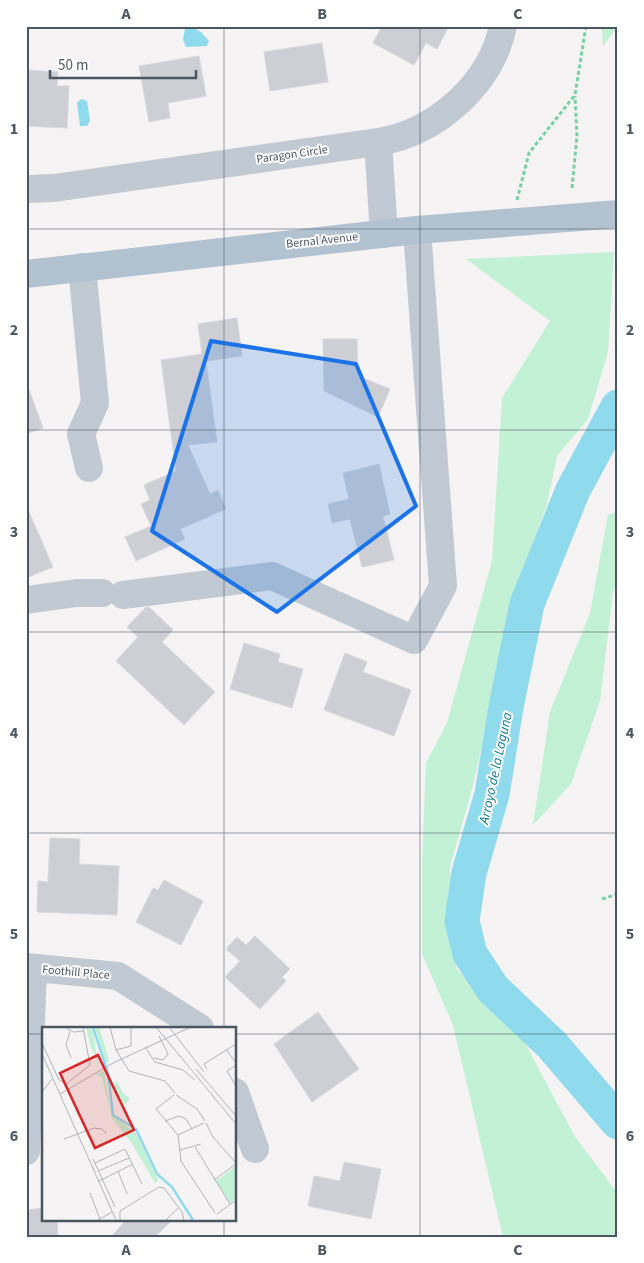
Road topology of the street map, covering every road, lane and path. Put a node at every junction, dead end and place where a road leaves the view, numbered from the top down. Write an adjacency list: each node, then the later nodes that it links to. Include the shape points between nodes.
1 (503, 26): 4 (street, Paragon Circle, via 493,58 470,90 417,131)
2 (586, 26): 3 (path)
3 (575, 95): 5 (path, via 577,136); 8 (path, via 529,153)
4 (378, 142): 6 (street, Paragon Circle, via 54,188); 10 (street)
5 (572, 188)
6 (26, 189)
7 (611, 215): 8 (main road, Bernal Avenue)
8 (511, 223): 9 (main road, Bernal Avenue)
9 (417, 230): 10 (main road, Bernal Avenue); 14 (street, via 443,586 414,640 272,576)
10 (384, 234): 11 (main road, Bernal Avenue)
11 (82, 268): 12 (main road, Bernal Avenue); 13 (street, via 95,403 81,434)
12 (26, 274)
13 (90, 468)
14 (26, 600)
15 (618, 894): 16 (path)
16 (602, 899)
17 (30, 968): 18 (street, Foothill Place, via 118,976); 21 (street)
18 (198, 1027)
19 (236, 1095): 20 (street)
20 (255, 1149)
21 (26, 1151)

